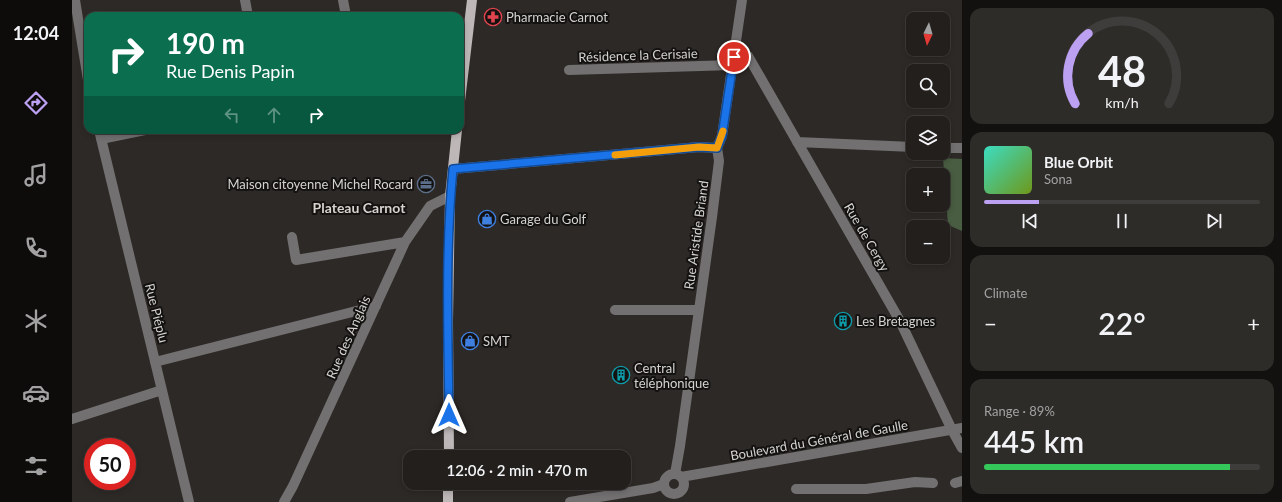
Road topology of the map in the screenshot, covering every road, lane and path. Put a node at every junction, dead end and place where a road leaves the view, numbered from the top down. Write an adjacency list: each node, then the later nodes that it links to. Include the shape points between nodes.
1 (75, 0): 9 (street)
2 (245, 0): 6 (street)
3 (343, 0): 7 (street)
4 (472, 0): 10 (main road)
5 (742, 0): 8 (street, Rue Aristide Briand)
6 (247, 12)
7 (345, 12)
8 (735, 48): 11 (street, Rue Aristide Briand); 15 (street, Rue de Cergy, via 748,56)
9 (84, 55)
10 (464, 58)
11 (733, 65): 12 (street, Résidence la Cerisaie); 17 (street, Rue Aristide Briand, via 722,136)
12 (568, 70)
13 (100, 134): 27 (street, Rue Piéplu)
14 (457, 134): 20 (main road)
15 (797, 142): 16 (street); 31 (street, Rue de Cergy, via 900,321)
16 (906, 147)
17 (717, 148): 20 (street, via 699,147); 26 (street, Rue Aristide Briand, via 718,168)
18 (950, 148): 19 (street)
19 (962, 148)
20 (453, 169): 21 (main road)
21 (450, 196): 23 (street, Rue des Anglais, via 430,206); 33 (main road)
22 (292, 237): 23 (street, via 296,260)
23 (406, 242): 24 (street, Rue des Anglais)
24 (376, 306): 27 (street); 41 (street, Rue des Anglais)
25 (614, 310): 26 (street)
26 (698, 310): 34 (street, Rue Aristide Briand)
27 (155, 362): 28 (street, Rue Piéplu)
28 (162, 390): 29 (street); 40 (street, Rue Piéplu)
29 (72, 419)
30 (962, 428): 31 (street, Boulevard du Général de Gaulle)
31 (952, 430): 32 (street, Rue de Cergy); 34 (street, Boulevard du Général de Gaulle)
32 (962, 448)
33 (448, 450)
34 (678, 476): 36 (street, via 672,474 666,478); 39 (street, via 684,482 683,489)
35 (933, 483): 37 (street, via 914,482 866,489)
36 (664, 484): 39 (street); 43 (street)
37 (796, 489)
38 (448, 490): 42 (main road)
39 (672, 498)
40 (189, 502)
41 (284, 502)
42 (448, 502)
43 (570, 502)

